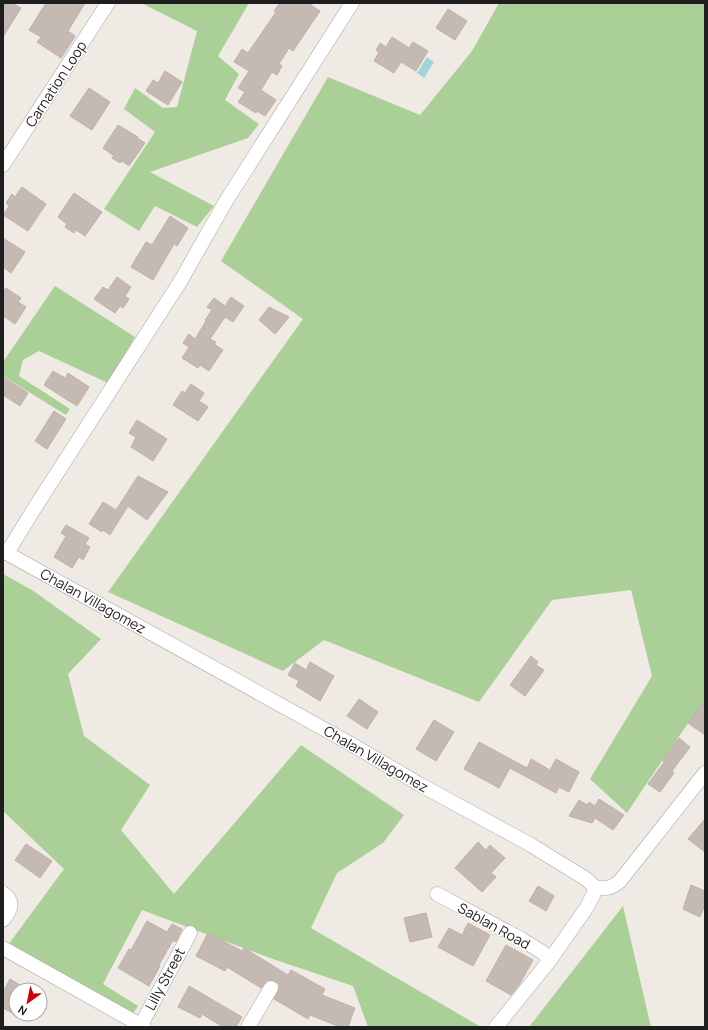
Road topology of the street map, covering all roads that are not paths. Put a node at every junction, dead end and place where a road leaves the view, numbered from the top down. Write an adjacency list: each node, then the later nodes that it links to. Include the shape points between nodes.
1 (108, 3): 3 (street, Carnation Loop)
2 (352, 3): 4 (street, via 234,189 180,282)
3 (3, 165)
4 (5, 552): 6 (street, Chalan Villagomez, via 531,845 586,879)
5 (705, 773): 6 (street, via 620,881 606,888)
6 (594, 887): 12 (street, via 591,901)
7 (3, 893): 9 (street, via 10,899 11,904)
8 (437, 894): 12 (street, Sablan Road, via 542,952)
9 (3, 920)
10 (190, 933): 14 (street, Lilly Street)
11 (3, 948): 14 (street)
12 (550, 960): 16 (street)
13 (271, 988): 15 (street)
14 (142, 1026)
15 (248, 1027)
16 (496, 1027)

